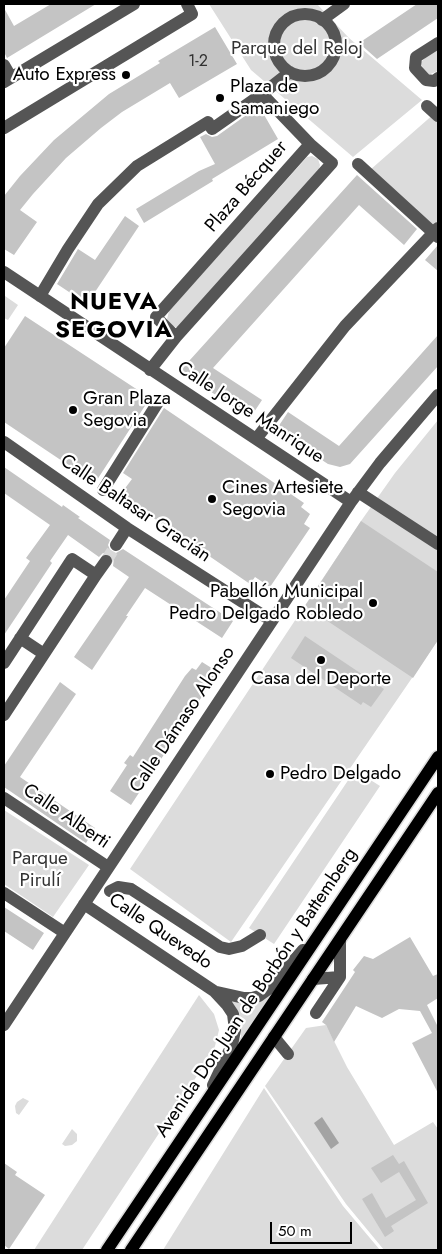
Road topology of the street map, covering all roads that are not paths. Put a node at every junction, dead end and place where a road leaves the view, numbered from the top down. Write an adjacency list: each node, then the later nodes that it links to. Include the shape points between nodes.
1 (134, 4): 9 (street)
2 (187, 4): 13 (street, via 192,14)
3 (344, 4): 4 (street)
4 (322, 20): 7 (street, via 335,41 332,60 326,68 308,76); 7 (street, via 305,14 280,26 274,51 277,60)
5 (438, 43): 8 (street, via 416,57 415,68 426,80)
6 (4, 64): 9 (street)
7 (290, 72): 10 (street)
8 (438, 78)
9 (8, 80)
10 (262, 94): 14 (street); 18 (street, via 212,129 208,122 137,166 98,204)
11 (427, 106): 12 (street)
12 (438, 116)
13 (4, 128)
14 (310, 144): 19 (street, Plaza Bécquer, via 156,317); 19 (street, Plaza Bécquer, via 332,163)
15 (358, 164): 16 (street)
16 (437, 232): 23 (street, via 345,327)
17 (4, 272): 18 (street, Calle Jorge Manrique)
18 (40, 296): 20 (street, Calle Jorge Manrique)
19 (176, 337): 20 (street, Plaza Bécquer)
20 (150, 370): 23 (street, Calle Jorge Manrique)
21 (438, 395): 26 (street, Calle Dámaso Alonso)
22 (160, 399): 25 (street)
23 (256, 439): 26 (street, Calle Jorge Manrique)
24 (4, 442): 27 (street, Calle Baltasar Gracián)
25 (103, 490)
26 (354, 497): 28 (street, Calle Jorge Manrique); 32 (street, Calle Dámaso Alonso)
27 (127, 528): 29 (street); 32 (street, Calle Baltasar Gracián)
28 (438, 544)
29 (116, 545)
30 (106, 561): 31 (street)
31 (96, 575): 33 (street, via 72,560); 34 (street)
32 (272, 621): 40 (street, Calle Dámaso Alonso)
33 (20, 638): 34 (street); 35 (street)
34 (44, 654): 36 (street)
35 (4, 664)
36 (4, 715)
37 (438, 757): 44 (main road, Avenida Don Juan de Borbón y Battemberg)
38 (438, 793): 47 (main road, Avenida Don Juan de Borbón y Battemberg)
39 (4, 798): 40 (street, Calle Alberti)
40 (108, 867): 43 (street, Calle Dámaso Alonso)
41 (110, 891): 46 (street, via 118,887 131,889 229,949 242,946)
42 (4, 893): 45 (street)
43 (84, 904): 45 (street, Calle Dámaso Alonso); 50 (street, Calle Quevedo)
44 (324, 926): 50 (street, Calle Quevedo, via 265,992 244,998); 55 (main road, Avenida Don Juan de Borbón y Battemberg)
45 (65, 933): 52 (street, Calle Dámaso Alonso)
46 (260, 935)
47 (340, 940): 48 (street); 49 (main road, Avenida Don Juan de Borbón y Battemberg)
48 (340, 977): 49 (street); 51 (street)
49 (313, 979): 53 (main road, Avenida Don Juan de Borbón y Battemberg)
50 (214, 991): 55 (street, Calle Quevedo, via 227,1004 235,1030 232,1045)
51 (316, 1013)
52 (4, 1025)
53 (274, 1037): 54 (street); 57 (main road, Avenida Don Juan de Borbón y Battemberg)
54 (288, 1054)
55 (198, 1115): 56 (main road, Avenida Don Juan de Borbón y Battemberg)
56 (107, 1250)
57 (131, 1250)

